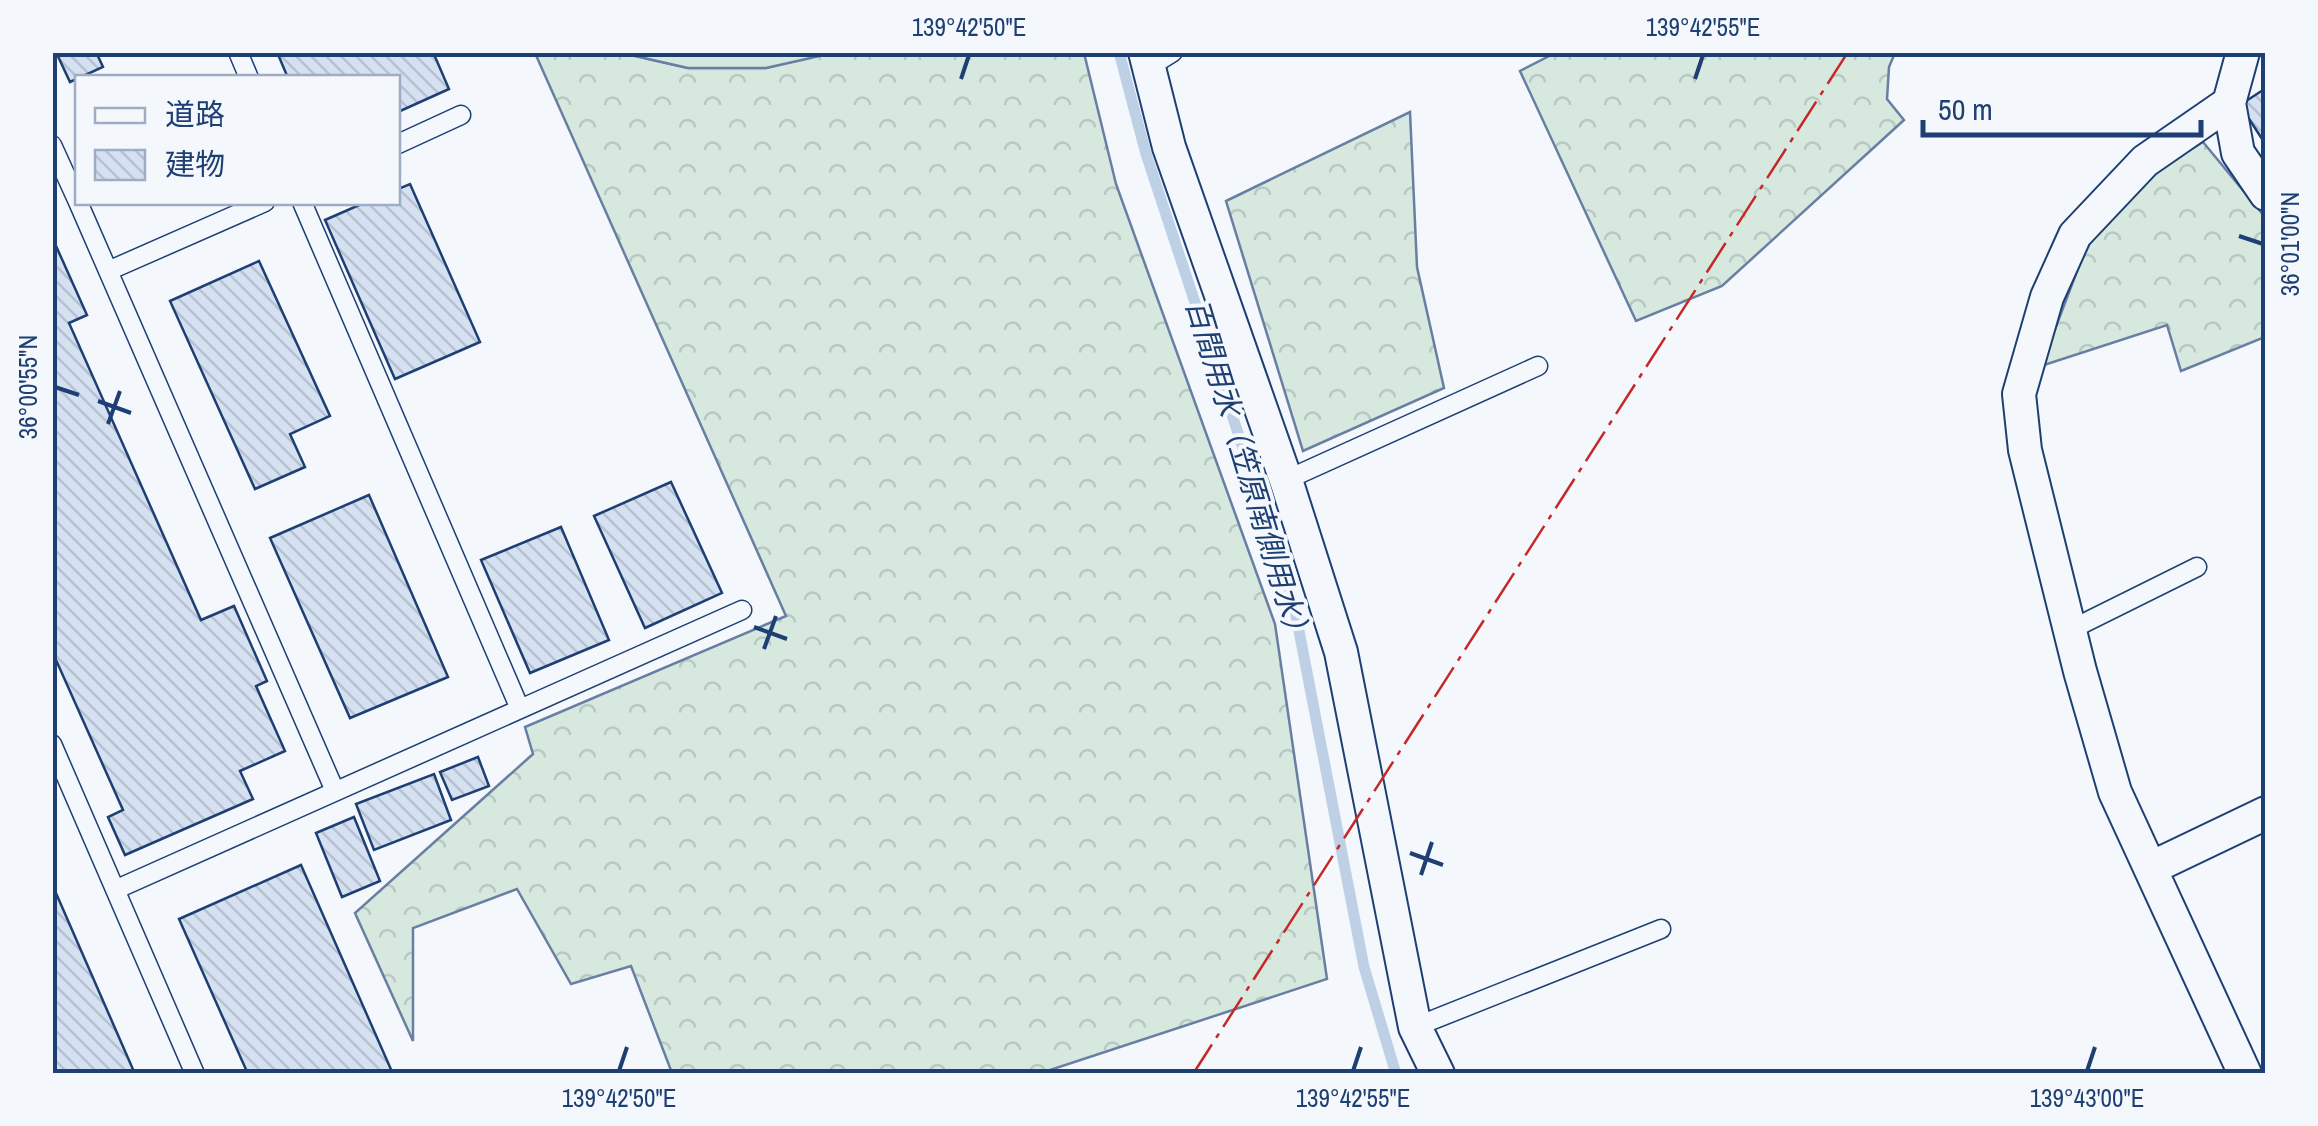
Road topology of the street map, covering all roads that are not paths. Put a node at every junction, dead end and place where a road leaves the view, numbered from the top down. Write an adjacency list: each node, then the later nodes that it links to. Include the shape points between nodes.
1 (2243, 52): 3 (street)
2 (1155, 57): 14 (street, via 1170,147)
3 (2229, 103): 7 (street, via 2238,154); 17 (street, via 2146,161 2075,236 2028,357 2018,394 2025,450)
4 (461, 116): 5 (lane)
5 (400, 143)
6 (52, 145): 8 (lane)
7 (2266, 194)
8 (75, 195)
9 (79, 205): 12 (lane)
10 (258, 205): 12 (lane)
11 (303, 205): 18 (lane)
12 (108, 271): 20 (lane)
13 (1538, 366): 14 (lane)
14 (1286, 480): 25 (street, via 1341,652)
15 (2198, 567): 17 (lane)
16 (742, 610): 18 (lane)
17 (2070, 630): 22 (street, via 2115,792)
18 (520, 709): 20 (lane)
19 (52, 744): 23 (lane)
20 (336, 791): 23 (lane)
21 (2266, 813): 22 (street)
22 (2151, 868): 28 (street)
23 (117, 889): 26 (lane)
24 (1660, 929): 25 (lane)
25 (1415, 1026): 27 (street)
26 (195, 1074)
27 (1438, 1074)
28 (2245, 1074)

